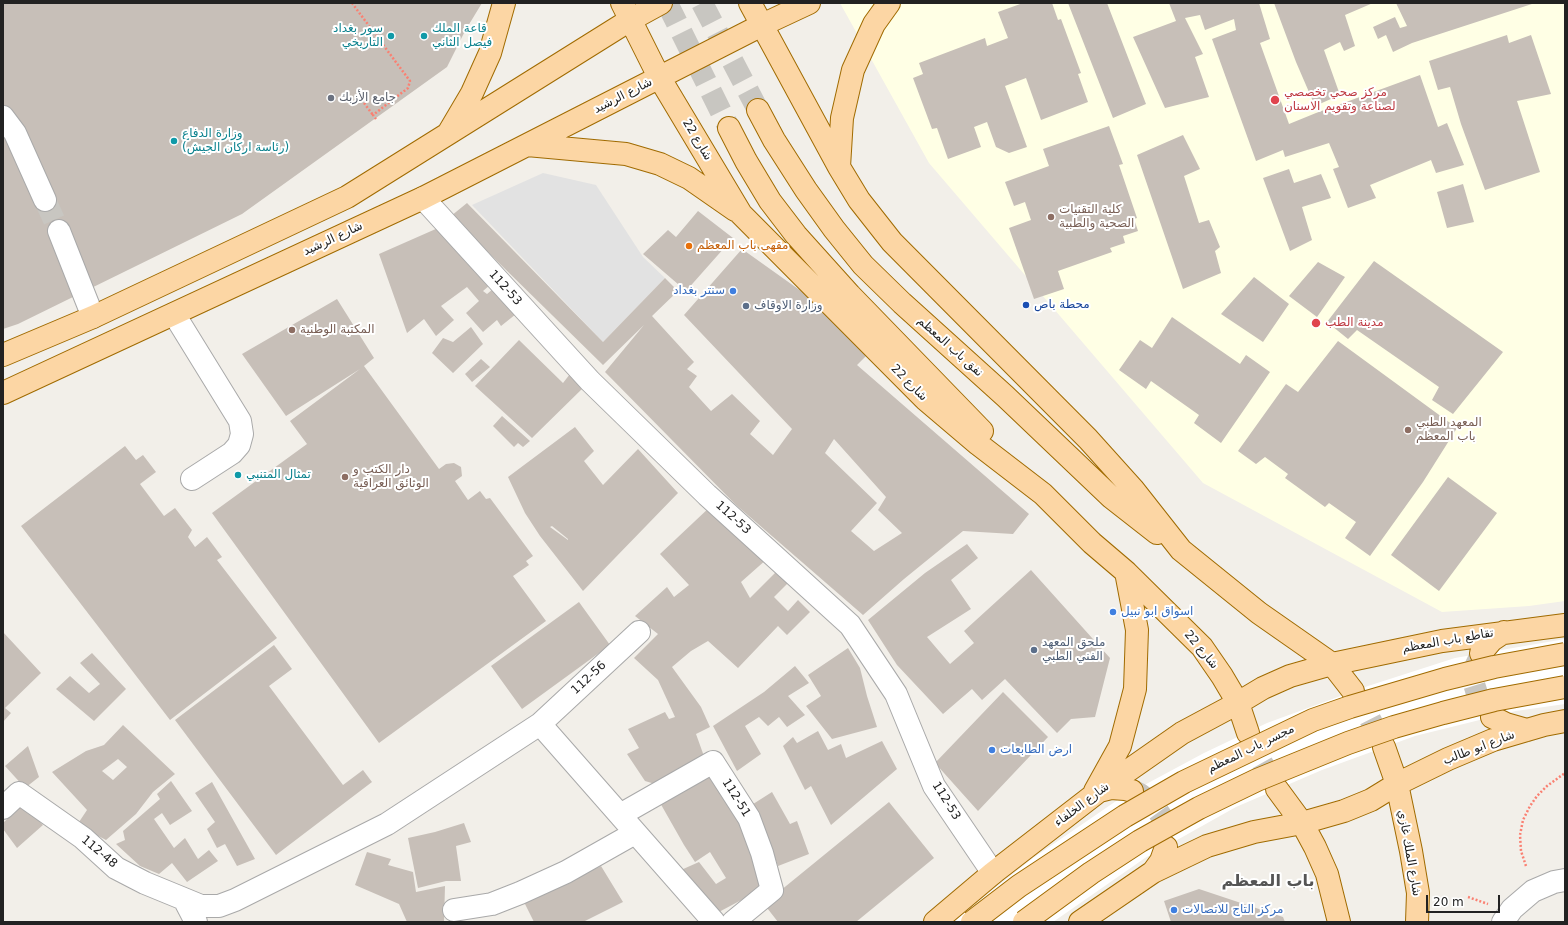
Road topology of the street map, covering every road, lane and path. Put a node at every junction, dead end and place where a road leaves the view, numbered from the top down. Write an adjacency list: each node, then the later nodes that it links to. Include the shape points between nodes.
1 (352, 3): 12 (path, via 410,81 408,88)
2 (504, 3): 16 (main road, via 490,53 472,93)
3 (662, 3): 7 (main road)
4 (750, 3): 8 (main road)
5 (809, 3): 8 (main road, شارع الرشيد)
6 (889, 3): 18 (main road, via 874,24 853,70 842,118)
7 (626, 12): 9 (main road, شارع 22); 16 (main road)
8 (762, 25): 9 (main road, شارع الرشيد); 18 (main road)
9 (659, 77): 17 (main road, شارع الرشيد); 21 (main road, شارع 22)
10 (364, 103): 12 (path)
11 (758, 110): 29 (main road, نفق باب المعظم, via 806,190 863,265 1111,497)
12 (373, 115): 14 (path)
13 (3, 116): 20 (street, via 15,133)
14 (376, 118)
15 (729, 128): 28 (main road, via 766,194 796,235 850,295)
16 (446, 135): 24 (main road, via 347,197)
17 (527, 144): 19 (main road, شارع الرشيد); 21 (main road, via 626,154 660,164 689,178)
18 (839, 167): 29 (main road, via 859,200 892,242 1088,439 1133,489)
19 (423, 198): 23 (main road, شارع الرشيد); 58 (street, 112-53, via 590,381 850,625 896,694 934,786)
20 (45, 200)
21 (742, 214): 28 (main road, شارع 22, via 925,399)
22 (59, 231): 24 (street)
23 (174, 314): 26 (main road, شارع الرشيد); 27 (street, via 240,421 242,434 239,445 232,453)
24 (93, 317): 25 (main road)
25 (3, 354)
26 (3, 393)
27 (192, 479)
28 (1043, 494): 30 (main road, شارع 22, via 1092,543)
29 (1181, 550): 36 (main road, via 1259,613)
30 (1126, 572): 39 (main road, شارع 22, via 1202,647); 50 (main road, via 1137,630 1135,689 1120,746)
31 (1565, 625): 33 (main road, تقاطع باب المعظم)
32 (639, 632): 42 (street, 112-56)
33 (1504, 632): 34 (main road, via 1492,640); 36 (main road, تقاطع باب المعظم, via 1442,641)
34 (1481, 653)
35 (1565, 654): 66 (main road, مجسر باب المعظم, bridge, via 1445,679 1313,720 1184,782 1125,816 1019,886)
36 (1332, 664): 38 (main road); 39 (main road, تقاطع باب المعظم, via 1304,671 1277,682)
37 (1565, 687): 67 (main road, bridge, via 1494,700 1394,727 1257,780 1140,841)
38 (1353, 691)
39 (1238, 703): 44 (main road, شارع 22); 50 (main road, شارع الخلفاء, via 1182,733)
40 (1492, 717): 43 (main road)
41 (1565, 721): 43 (main road, شارع ابو طالب)
42 (540, 724): 52 (street); 60 (street, 112-56, via 387,824 235,900 219,906 201,906)
43 (1527, 730): 47 (main road, شارع ابو طالب, via 1492,740)
44 (1248, 732)
45 (1384, 748): 47 (main road, شارع الملك غازي)
46 (1565, 773): 56 (path, via 1537,796 1523,820 1520,835 1521,851)
47 (1397, 784): 53 (main road, شارع ابو طالب, via 1358,806); 70 (main road, شارع الملك غازي, via 1418,893)
48 (1277, 789): 53 (main road)
49 (1132, 791): 50 (main road, via 1111,788)
50 (1095, 794): 58 (main road, شارع الخلفاء)
51 (3, 808): 60 (street, 112-48, via 19,793 83,838 116,868)
52 (620, 815): 54 (street); 64 (street, 112-51, via 713,762 749,818 772,890)
53 (1302, 823): 57 (main road, via 1254,832 1207,846); 69 (main road, via 1327,874)
54 (635, 832): 61 (street, via 566,872 520,893 492,904); 63 (street)
55 (1166, 847): 57 (main road, via 1161,861)
56 (1526, 866)
57 (1153, 872): 68 (main road)
58 (993, 873): 65 (main road, شارع الخلفاء)
59 (1565, 880): 71 (street, via 1534,890 1512,909)
60 (184, 899): 62 (street)
61 (454, 910)
62 (196, 922)
63 (714, 922)
64 (733, 922)
65 (935, 922)
66 (972, 922)
67 (1024, 922)
68 (1080, 922)
69 (1339, 922)
70 (1417, 922)
71 (1503, 922)

